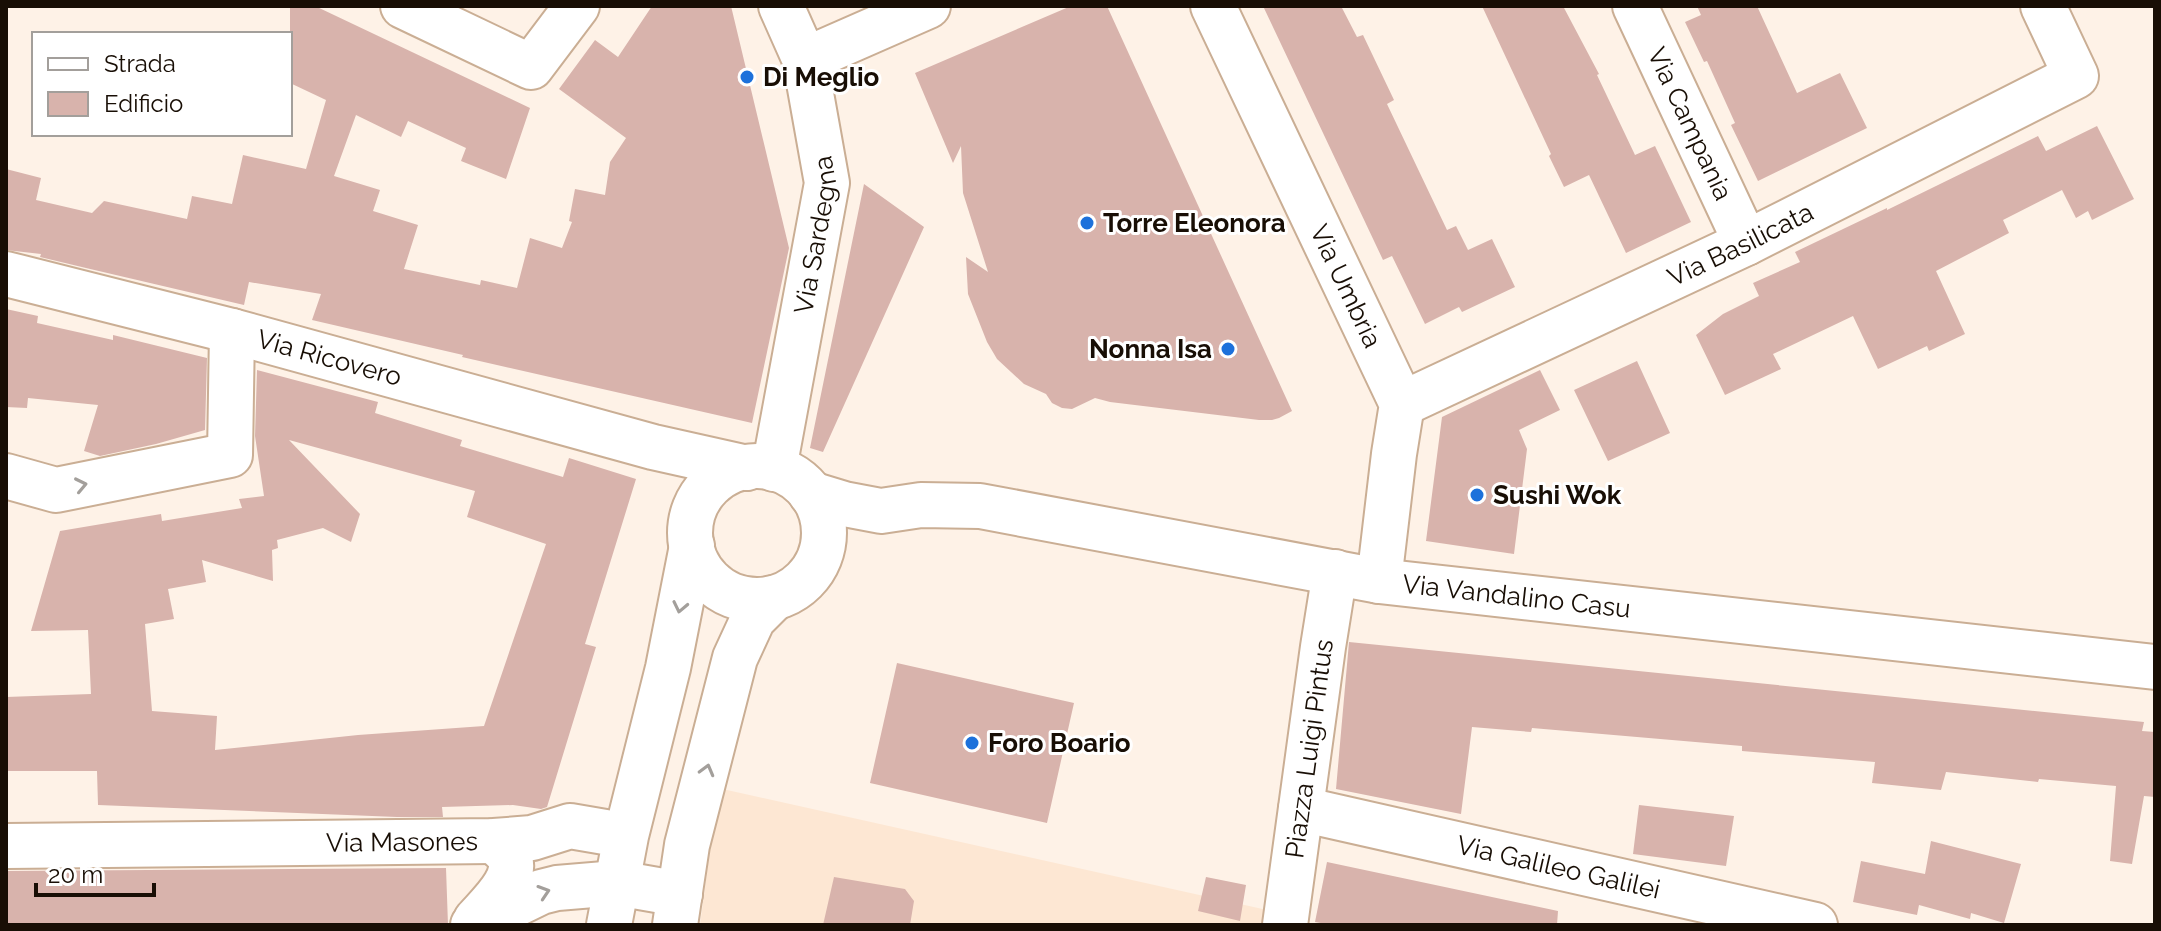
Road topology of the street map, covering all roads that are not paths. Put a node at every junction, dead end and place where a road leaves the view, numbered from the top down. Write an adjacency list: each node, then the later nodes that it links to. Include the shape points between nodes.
1 (403, 6): 2 (street, via 531,67)
2 (577, 6)
3 (781, 6): 8 (street, Via Sardegna)
4 (928, 6): 8 (street)
5 (1213, 6): 12 (street, Via Umbria)
6 (1635, 6): 9 (street, Via Campania)
7 (2043, 6): 9 (street, Via Basilicata, via 2076,76)
8 (805, 60): 13 (street, Via Sardegna, via 827,183)
9 (1746, 243): 12 (street, Via Basilicata)
10 (6, 274): 11 (street, Via Ricovero)
11 (232, 331): 13 (street, Via Ricovero); 14 (street, one-way to 11, via 56,490 230,455)
12 (1402, 404): 20 (street)
13 (744, 474): 15 (street, via 788,474); 17 (street, via 700,499)
14 (6, 476)
15 (811, 494): 16 (street, Via Vandalino Casu); 18 (street, via 823,522)
16 (881, 511): 18 (street, Via Vandalino Casu); 19 (street, Via Vandalino Casu, via 980,506)
17 (692, 546): 21 (street, via 697,563 721,590 747,599); 24 (street, one-way to 24, via 668,668)
18 (823, 546): 21 (street, via 803,582)
19 (1335, 572): 20 (street, Via Vandalino Casu); 23 (street, Piazza Luigi Pintus)
20 (1379, 581): 22 (street, Via Vandalino Casu)
21 (774, 598): 26 (street, one-way to 21, via 735,658 753,619)
22 (2155, 667)
23 (1301, 809): 30 (street, Via Galileo Galilei); 33 (street, Piazza Luigi Pintus)
24 (616, 834): 25 (street, Via Masones, via 570,826 532,838); 26 (street, Via Masones); 28 (street)
25 (494, 841): 27 (street, Via Masones); 31 (street, via 509,856 512,870)
26 (687, 845): 29 (street)
27 (6, 846)
28 (617, 883): 29 (street); 31 (street, one-way to 28, via 541,892); 32 (street)
29 (678, 909)
30 (1745, 918): 34 (street, Via Galileo Galilei)
31 (473, 925)
32 (609, 925)
33 (1285, 925)
34 (1815, 925)

